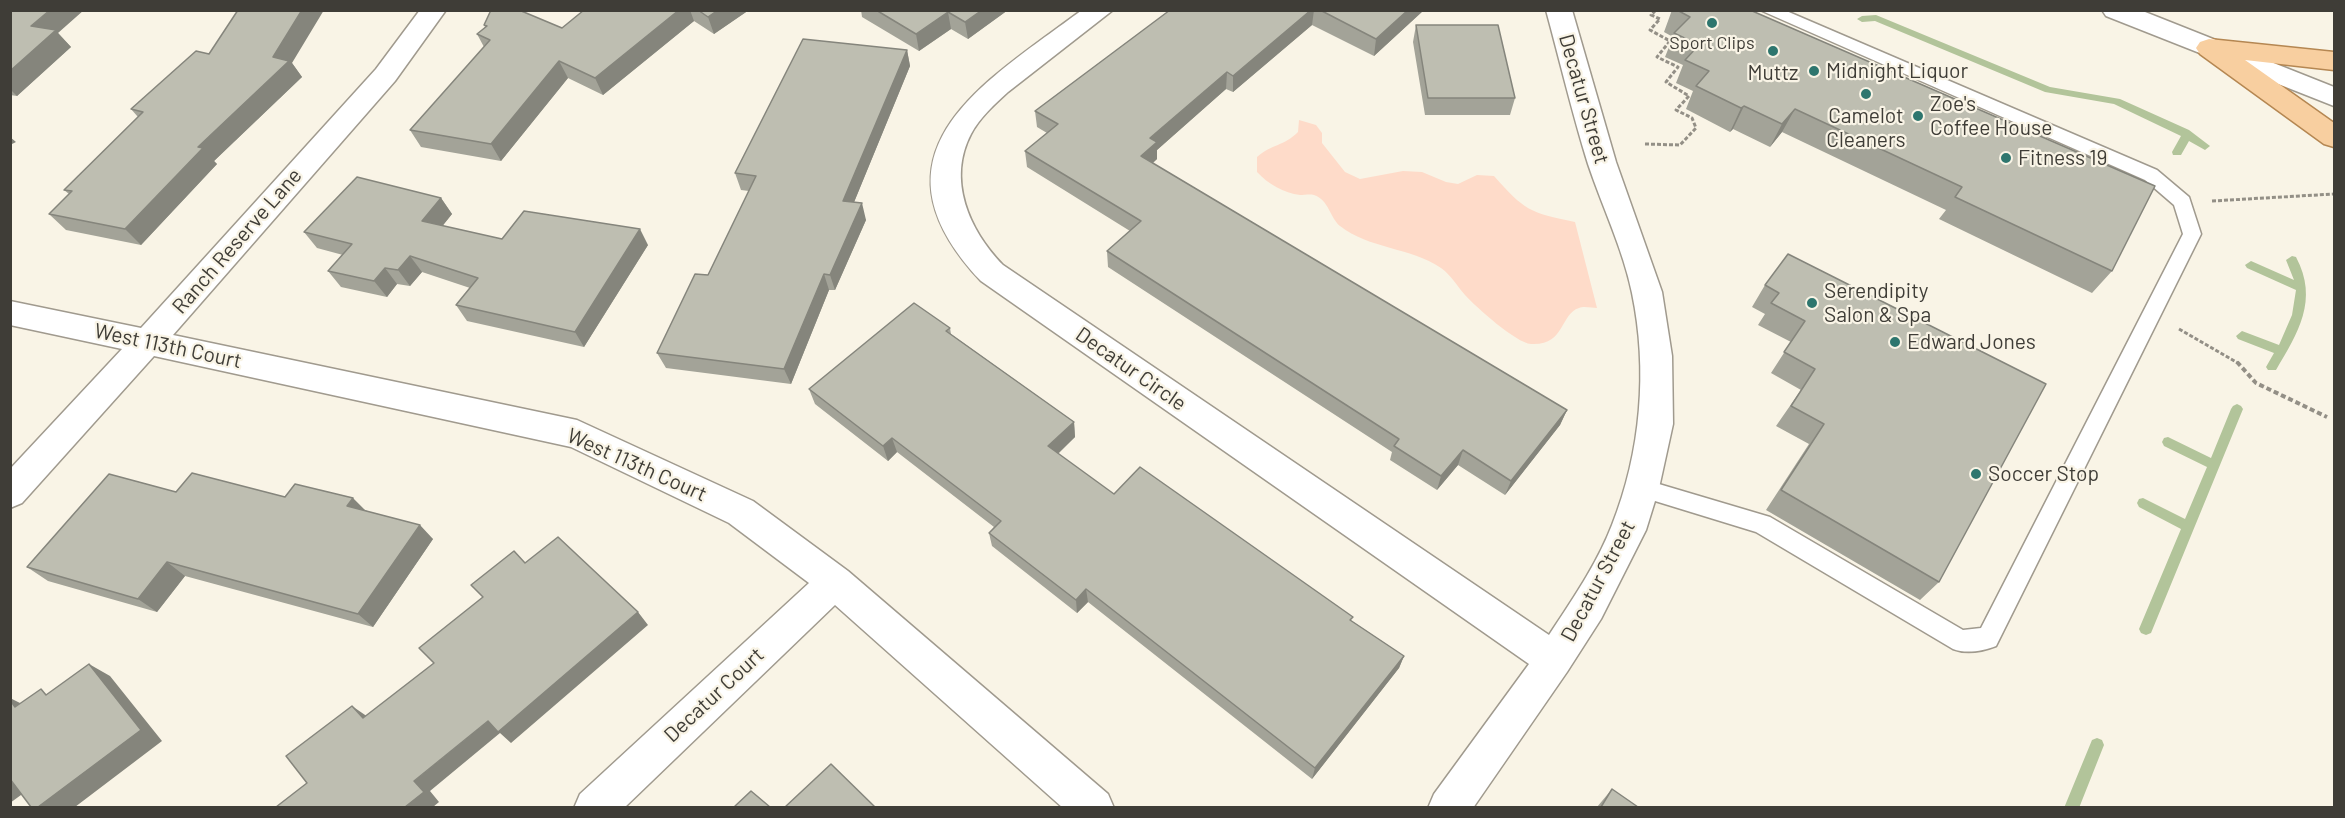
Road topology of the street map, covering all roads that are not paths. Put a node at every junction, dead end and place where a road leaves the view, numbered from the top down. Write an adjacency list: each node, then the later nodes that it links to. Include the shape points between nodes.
1 (433, 10): 11 (street, Ranch Reserve Lane, via 378,81)
2 (1100, 10): 15 (street, Decatur Circle, via 998,85 977,103 961,126 946,168 951,206 963,239 992,273)
3 (1559, 10): 12 (street, Decatur Street, via 1602,162 1647,292 1658,396)
4 (1768, 10): 12 (lane, via 2151,175 2182,202 2192,234 1988,638 1960,641 1761,524)
5 (2115, 10): 6 (street)
6 (2210, 48): 7 (main road); 8 (street); 9 (main road)
7 (2334, 61)
8 (2334, 97)
9 (2334, 137)
10 (10, 313): 11 (street, West 113th Court)
11 (149, 342): 13 (street, Ranch Reserve Lane); 14 (street, West 113th Court, via 577,434 741,512)
12 (1642, 488): 15 (street, Decatur Street, via 1628,530 1588,607)
13 (10, 494)
14 (835, 582): 16 (street, Decatur Court); 17 (street, West 113th Court)
15 (1554, 660): 18 (street, Decatur Street)
16 (594, 807)
17 (1094, 807)
18 (1448, 807)

